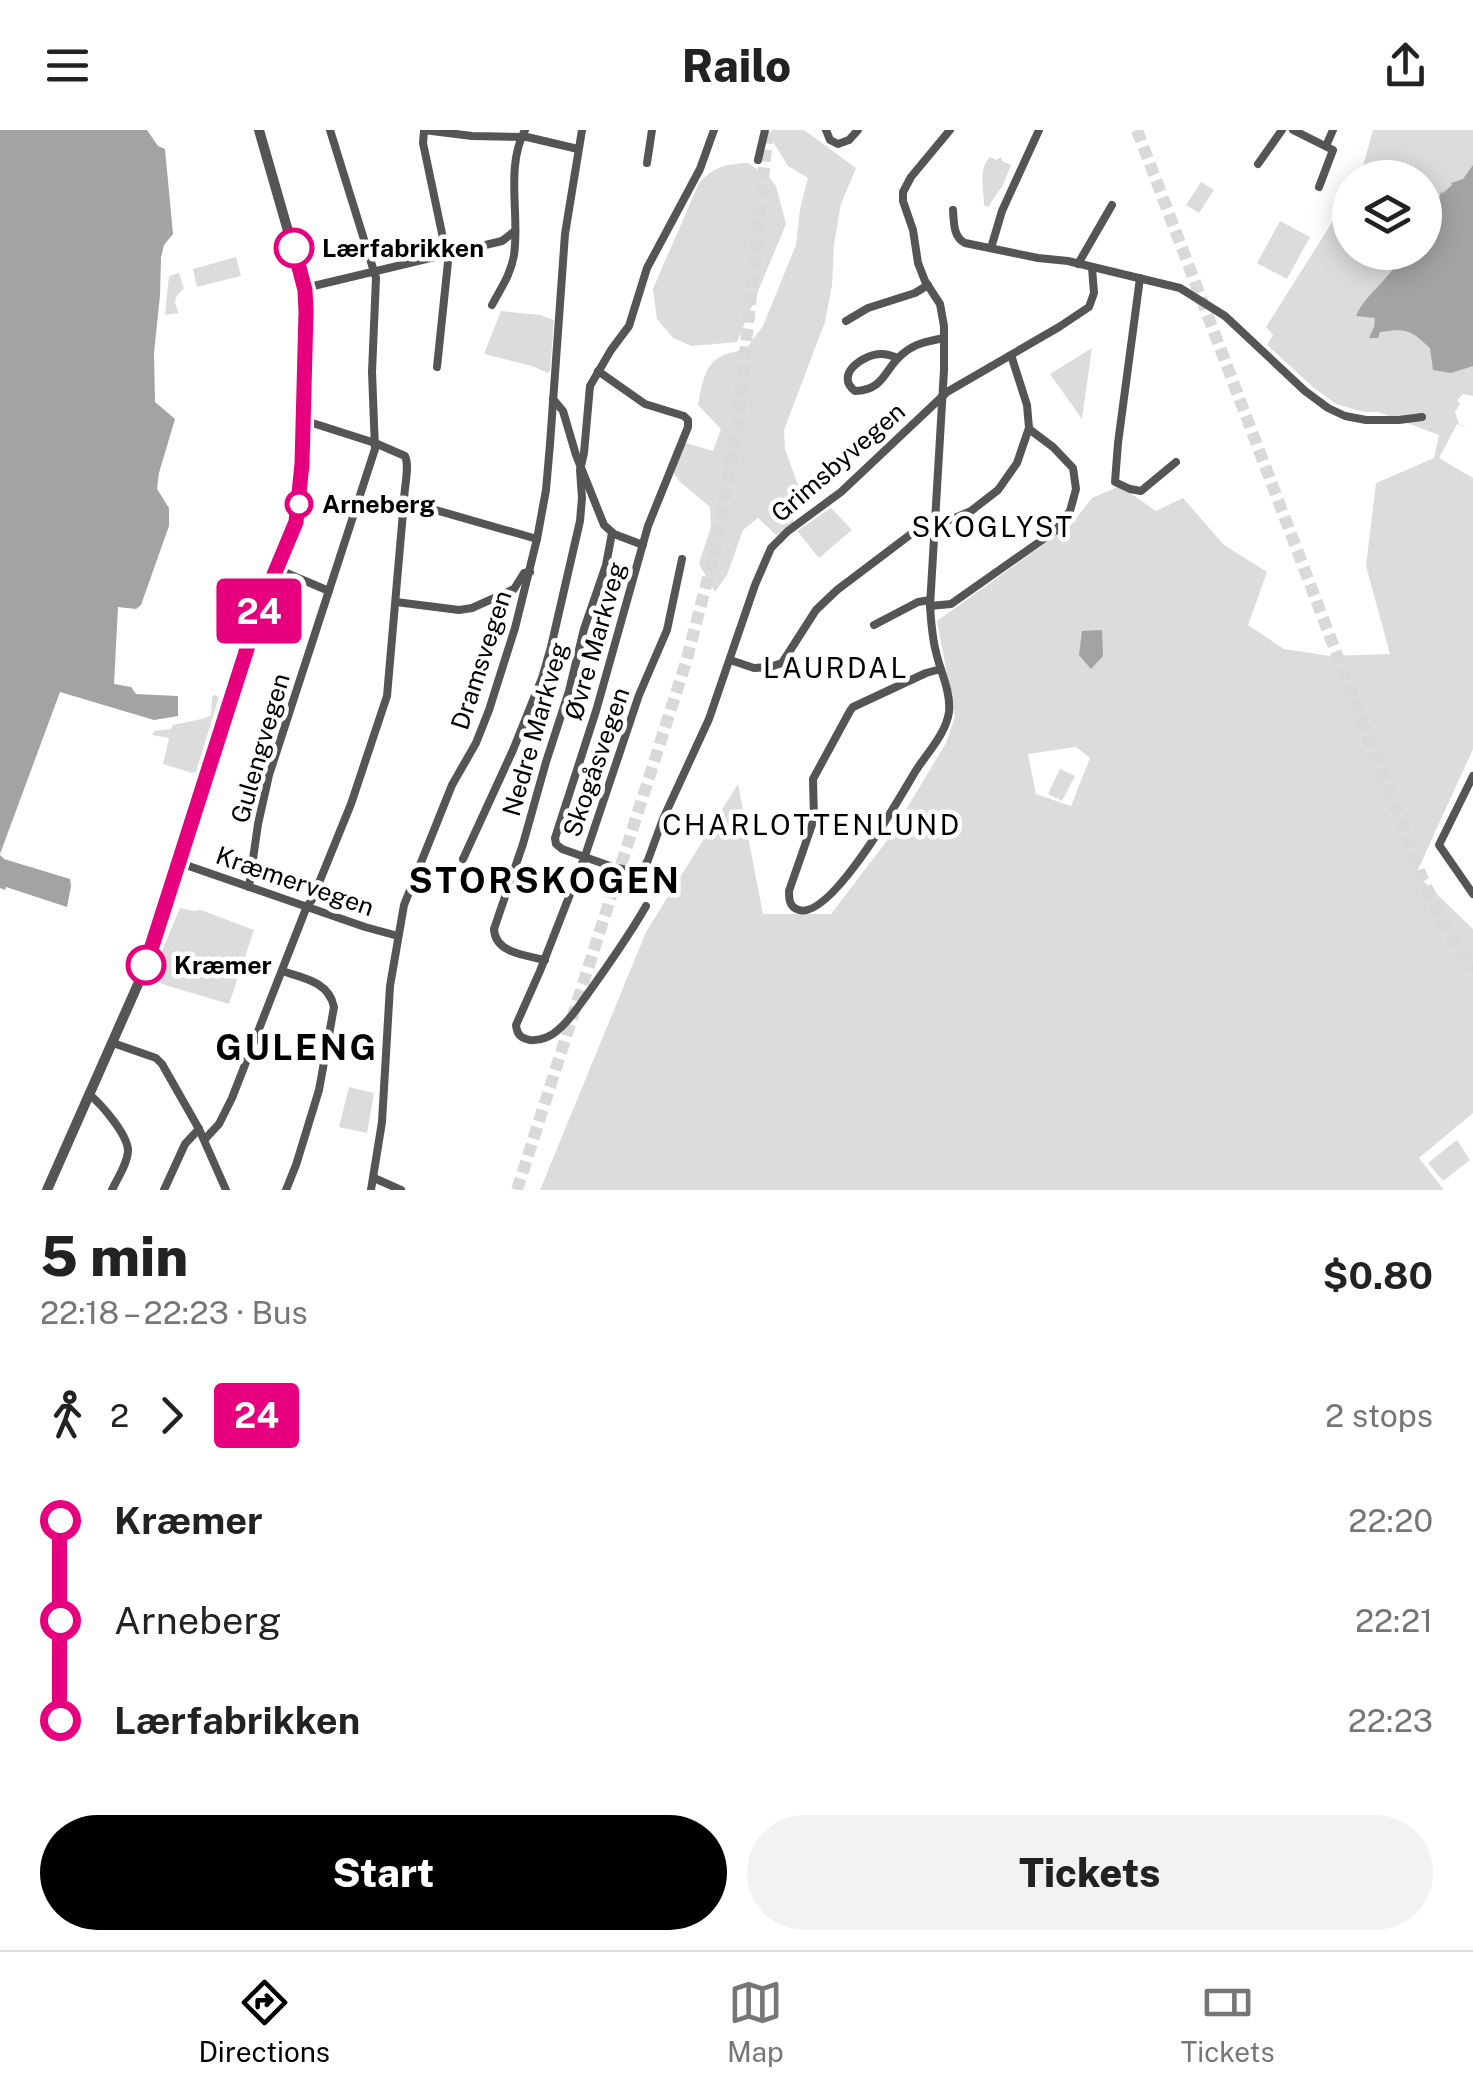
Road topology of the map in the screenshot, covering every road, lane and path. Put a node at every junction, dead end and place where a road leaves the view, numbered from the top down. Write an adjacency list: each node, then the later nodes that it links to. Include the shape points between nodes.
1 (259, 130): 33 (street)
2 (330, 130): 30 (street, Gulengvegen)
3 (424, 130): 15 (street); 27 (street)
4 (582, 130): 18 (street, Dramsvegen)
5 (652, 130): 20 (street)
6 (714, 130): 40 (street, via 647,268 629,326)
7 (764, 130): 19 (street)
8 (858, 130): 14 (street, via 842,144)
9 (950, 130): 32 (street, via 903,192)
10 (1039, 130): 26 (street)
11 (1282, 130): 21 (street)
12 (1293, 130): 17 (street)
13 (1333, 130): 17 (street)
14 (826, 132)
15 (502, 133): 16 (street)
16 (523, 133): 18 (street); 25 (street, via 514,163)
17 (1326, 146): 22 (street, via 1333,150)
18 (578, 149): 42 (street, Dramsvegen)
19 (758, 160)
20 (647, 163)
21 (1258, 164)
22 (1319, 186)
23 (1112, 205): 28 (street)
24 (953, 210): 26 (street, via 960,240)
25 (515, 231): 27 (street); 34 (street, via 509,276)
26 (991, 248): 28 (street)
27 (447, 254): 30 (street); 39 (street)
28 (1078, 264): 29 (street)
29 (1092, 268): 31 (street); 37 (street, Grimsbyvegen, via 1088,308)
30 (374, 271): 33 (street); 46 (street, Gulengvegen)
31 (1140, 278): 43 (street, via 1180,288 1225,316 1328,408 1366,420); 47 (street, via 1115,482 1140,491)
32 (928, 285): 35 (street); 36 (street, via 940,304)
33 (305, 288): 44 (street)
34 (492, 305)
35 (846, 321)
36 (944, 338): 38 (street); 41 (street)
37 (1011, 355): 41 (street, Grimsbyvegen); 45 (street)
38 (898, 358): 38 (street, via 874,387 849,387 850,371 865,358)
39 (437, 367)
40 (598, 371): 48 (street, via 589,392); 53 (street, Øvre Markveg, via 640,401 688,420)
41 (942, 397): 50 (street); 61 (street, Grimsbyvegen, via 771,548)
42 (553, 398): 48 (street); 52 (street, Dramsvegen)
43 (1422, 417)
44 (304, 420): 46 (street); 55 (street, via 300,503)
45 (1029, 429): 50 (street, via 1012,472 992,496 971,512); 59 (street, via 1072,467 1070,511 1055,531 951,604)
46 (374, 443): 49 (street, via 407,457); 57 (street, Gulengvegen)
47 (1176, 462)
48 (581, 465): 51 (street); 65 (street, via 580,520 546,664)
49 (404, 501): 52 (street); 58 (street)
50 (935, 523): 59 (street); 61 (street, via 837,590 782,663 762,668)
51 (612, 533): 53 (street); 72 (street, Nedre Markveg, via 494,929 500,945)
52 (538, 539): 56 (street, Dramsvegen)
53 (642, 545): 64 (street, Øvre Markveg, via 555,838)
54 (682, 558): 64 (street, Skogåsvegen, via 666,630)
55 (277, 569): 57 (street); 66 (street)
56 (530, 572): 58 (street, via 514,589 472,608); 71 (street, Dramsvegen, via 489,710 435,826)
57 (329, 592): 67 (street, Gulengvegen, via 269,775)
58 (396, 602): 69 (street, via 386,704)
59 (930, 603): 60 (street, via 909,606); 62 (street)
60 (874, 626)
61 (730, 660): 64 (street, Grimsbyvegen, via 645,866 631,872)
62 (941, 669): 62 (street, via 949,703 945,726 848,875 820,904 799,910 789,891 816,808 813,779 852,708)
63 (1473, 776): 68 (street, via 1439,845)
64 (585, 856): 72 (street, Skogåsvegen)
65 (463, 858)
66 (180, 863): 67 (street, Kræmervegen); 74 (street)
67 (250, 887): 69 (street, Kræmervegen)
68 (1473, 894)
69 (307, 906): 71 (street, Kræmervegen); 73 (street)
70 (646, 906): 72 (street, Skogåsvegen, via 562,1026 533,1040 516,1024)
71 (398, 936): 78 (street, Dramsvegen)
72 (545, 960)
73 (282, 971): 77 (street, via 228,1108); 83 (street, via 323,987 334,1007 319,1090)
74 (113, 1043): 75 (street); 76 (street, via 156,1058)
75 (90, 1094): 79 (street); 80 (street, via 128,1149)
76 (200, 1129): 77 (street); 81 (street, via 185,1144)
77 (204, 1140): 82 (street)
78 (374, 1178): 84 (street, Dramsvegen); 85 (street)
79 (48, 1190)
80 (112, 1190)
81 (164, 1190)
82 (226, 1190)
83 (286, 1190)
84 (371, 1190)
85 (400, 1190)

